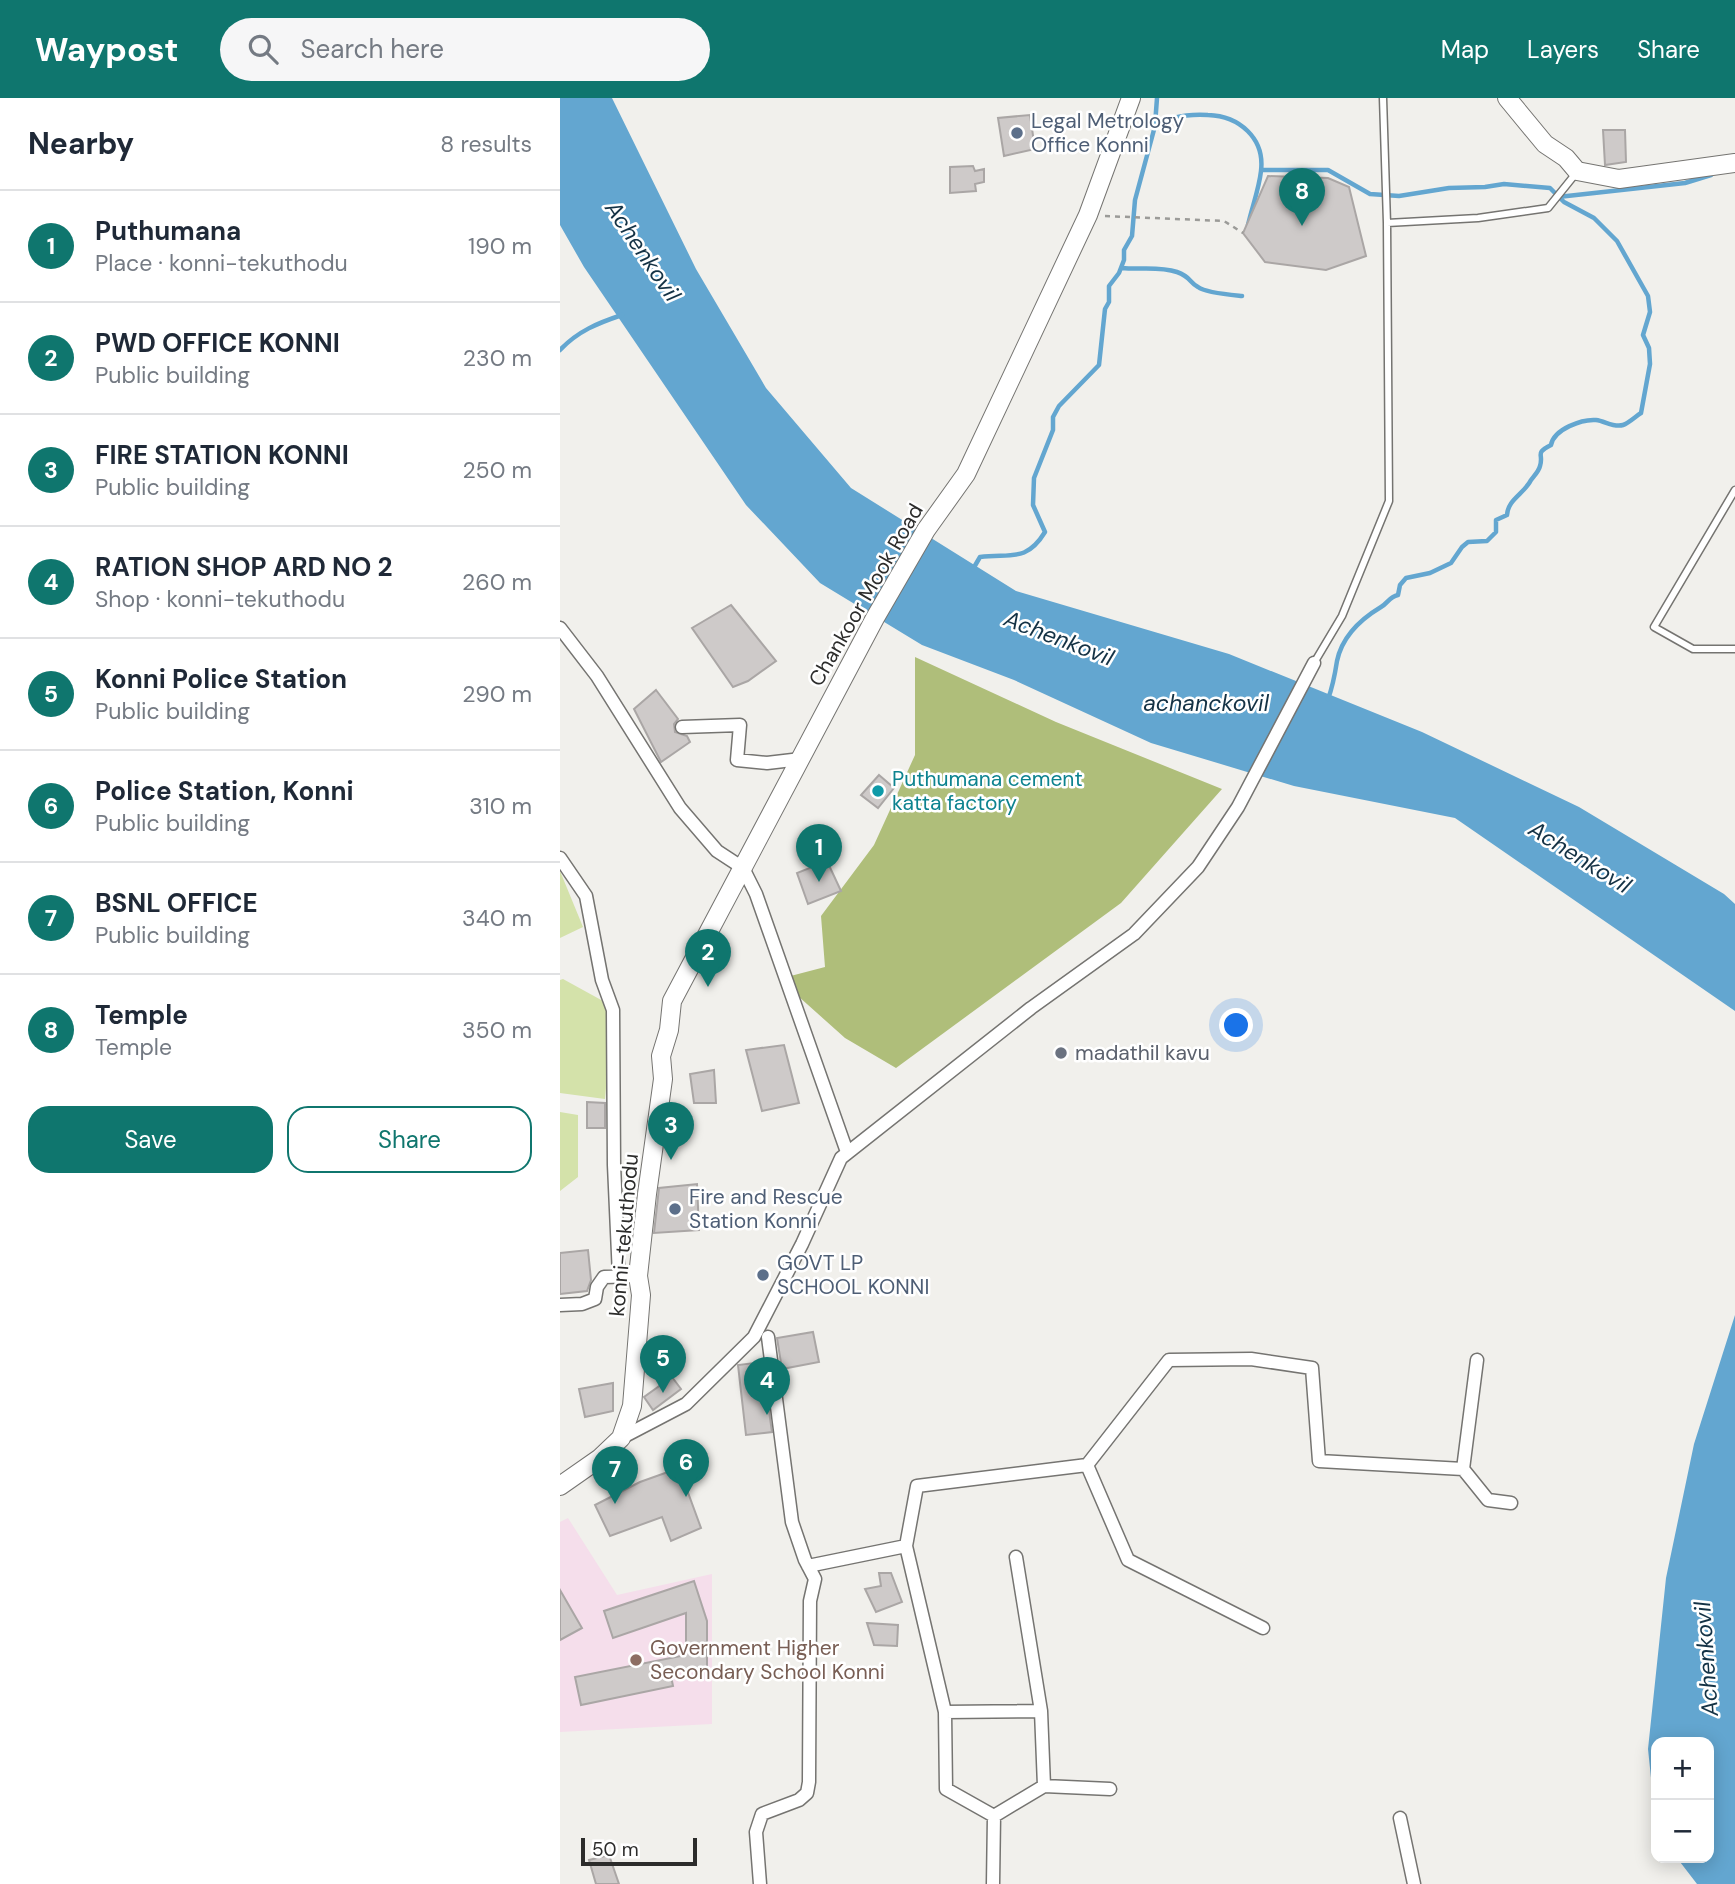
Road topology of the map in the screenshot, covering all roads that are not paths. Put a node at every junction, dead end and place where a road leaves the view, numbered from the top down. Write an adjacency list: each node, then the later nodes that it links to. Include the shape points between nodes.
1 (1131, 98): 12 (main road, Chankoor Mook Road, via 1088,215 966,474 926,530)
2 (1383, 98): 6 (lane)
3 (1507, 98): 5 (main road, via 1545,144)
4 (1735, 163): 5 (main road, via 1619,179)
5 (1577, 171): 6 (lane, via 1549,208)
6 (1387, 223): 10 (lane, via 1389,501 1342,616)
7 (1735, 491): 9 (lane, via 1654,626 1693,649)
8 (560, 628): 15 (street, via 597,676 680,808 717,851)
9 (1735, 649)
10 (1314, 663): 16 (street, via 1238,807 1198,867 1135,934 1031,1008)
11 (682, 727): 13 (street, via 740,725 737,760)
12 (810, 741): 13 (main road, konni-tekuthodu)
13 (801, 759): 15 (main road, konni-tekuthodu)
14 (560, 858): 17 (street, via 586,896 602,980 613,1010)
15 (743, 868): 16 (street); 18 (main road, konni-tekuthodu, via 672,1001 661,1056 663,1079)
16 (847, 1153): 22 (street, via 754,1338 686,1404)
17 (619, 1276): 18 (street); 19 (street, via 604,1277 595,1299)
18 (638, 1276): 22 (main road, konni-tekuthodu, via 641,1295 635,1379)
19 (560, 1305)
20 (768, 1338): 29 (street, via 787,1498)
21 (1477, 1360): 24 (street)
22 (621, 1438): 25 (main road, konni-tekuthodu)
23 (1087, 1465): 24 (street, via 1169,1360 1251,1359 1312,1368 1319,1461); 27 (street, via 918,1486); 30 (street, via 1128,1560)
24 (1463, 1469): 26 (street, via 1488,1500)
25 (560, 1486)
26 (1511, 1503)
27 (906, 1546): 29 (street); 32 (street)
28 (1016, 1557): 31 (street)
29 (808, 1566): 37 (street, via 815,1579 810,1601 809,1783 799,1800 762,1814 756,1832)
30 (1263, 1628)
31 (1041, 1711): 32 (street); 33 (street)
32 (945, 1712): 35 (street, via 946,1789)
33 (1044, 1786): 34 (street); 35 (street)
34 (1110, 1789)
35 (994, 1816): 38 (street)
36 (1400, 1818): 39 (street)
37 (760, 1884)
38 (993, 1884)
39 (1414, 1884)

